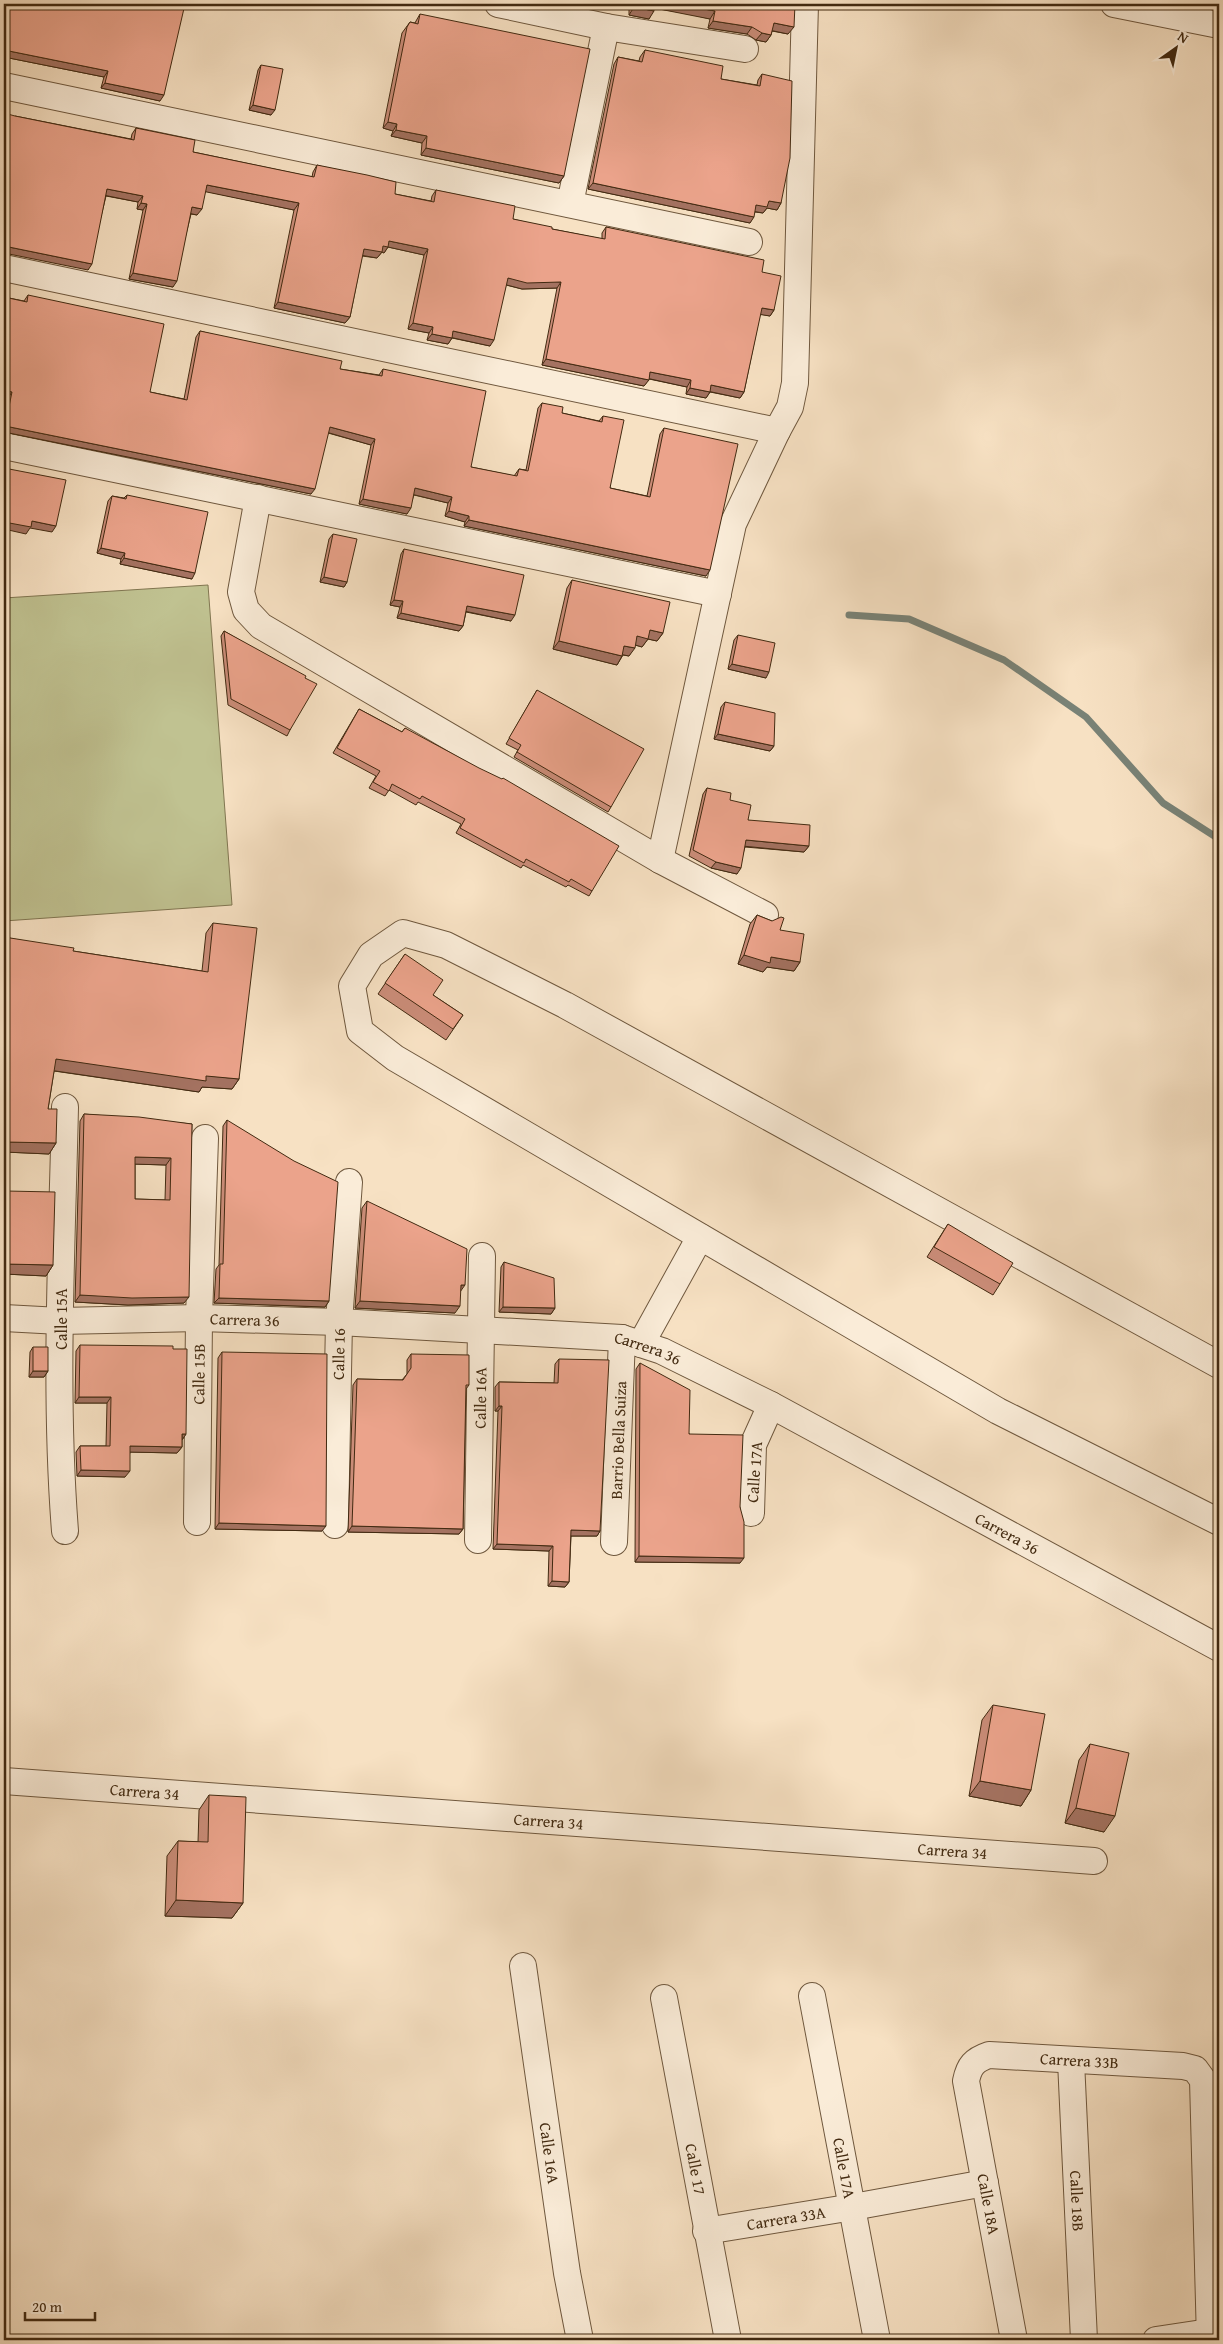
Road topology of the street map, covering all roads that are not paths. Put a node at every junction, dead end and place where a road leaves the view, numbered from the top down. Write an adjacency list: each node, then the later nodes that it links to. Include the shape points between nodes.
1 (498, 4): 5 (street)
2 (805, 4): 11 (street, via 795,383 790,407)
3 (1114, 4): 4 (street)
4 (1219, 25)
5 (606, 27): 6 (street); 8 (street)
6 (745, 50)
7 (4, 86): 8 (street)
8 (570, 204): 9 (street)
9 (749, 242)
10 (4, 268): 11 (street)
11 (777, 431): 14 (street, via 733,524)
12 (4, 446): 13 (street)
13 (258, 498): 14 (street); 15 (street, via 241,592 246,610 261,626)
14 (718, 594): 15 (street)
15 (660, 860): 16 (street)
16 (765, 915)
17 (65, 1107): 24 (street, Calle 15A)
18 (206, 1138): 23 (street, Calle 15B)
19 (349, 1182): 25 (street, Calle 16)
20 (700, 1237): 27 (street); 28 (street, via 395,1058 360,1031 352,986 371,955 403,933 446,945 565,1005); 32 (street, via 998,1411)
21 (482, 1256): 26 (street, Calle 16A)
22 (4, 1318): 24 (street, Carrera 36)
23 (199, 1318): 24 (street, Carrera 36); 25 (street, Carrera 36); 31 (street, Calle 15B)
24 (60, 1321): 34 (street, Calle 15A)
25 (339, 1322): 26 (street, Carrera 36); 33 (street, Calle 16)
26 (482, 1330): 27 (street, Carrera 36); 35 (street, Calle 16A)
27 (632, 1341): 29 (street, Carrera 36, via 662,1351); 36 (street, Barrio Bella Suiza)
28 (1219, 1365)
29 (771, 1405): 30 (street, Calle 17A, via 752,1445); 37 (street, Carrera 36)
30 (751, 1513)
31 (197, 1522)
32 (1219, 1522)
33 (335, 1526)
34 (65, 1530)
35 (478, 1540)
36 (614, 1542)
37 (1219, 1648)
38 (4, 1781): 39 (street, Carrera 34)
39 (1094, 1861)
40 (523, 1966): 50 (street, Calle 16A, via 566,2274)
41 (812, 1996): 46 (street, Calle 17A)
42 (664, 1998): 48 (street, Calle 17)
43 (1071, 2061): 44 (street, Carrera 33B, via 989,2055 977,2059); 47 (street, Carrera 33B, via 1195,2069 1203,2080); 54 (street, Calle 18B)
44 (969, 2068): 45 (street, Calle 18A, via 966,2081)
45 (985, 2183): 46 (street, Carrera 33A); 53 (street, Calle 18A)
46 (853, 2207): 48 (street, Carrera 33A); 52 (street, Calle 17A)
47 (1213, 2213): 49 (street)
48 (706, 2231): 51 (street, Calle 17)
49 (1209, 2336): 55 (street)
50 (580, 2340)
51 (728, 2340)
52 (877, 2340)
53 (1014, 2340)
54 (1084, 2340)
55 (1156, 2340)

